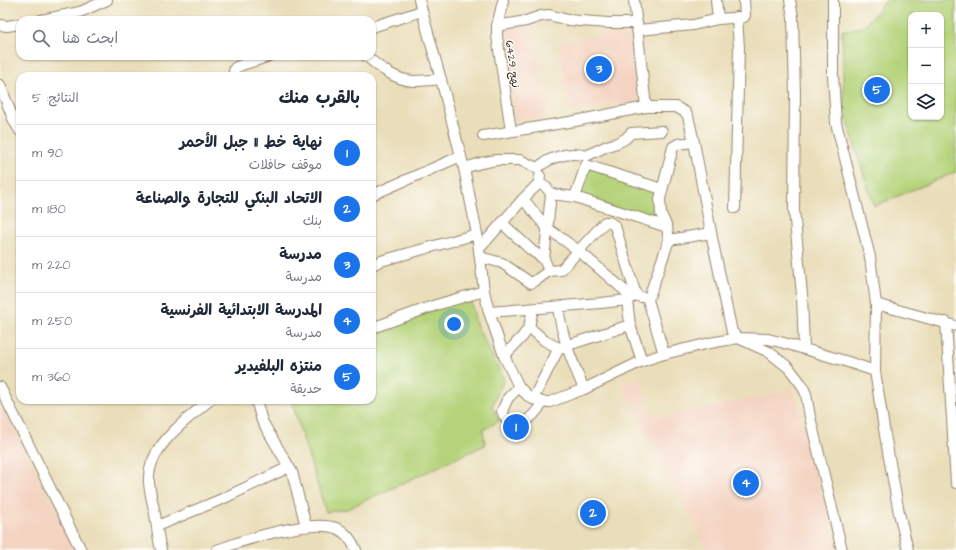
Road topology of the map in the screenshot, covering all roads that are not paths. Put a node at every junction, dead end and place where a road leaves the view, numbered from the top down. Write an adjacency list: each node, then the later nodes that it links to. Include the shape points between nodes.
1 (107, 0): 10 (street, via 80,12)
2 (419, 0): 9 (street)
3 (634, 0): 17 (street)
4 (716, 0): 12 (street)
5 (744, 0): 11 (street, via 744,16)
6 (790, 0): 67 (street, via 795,83 794,210)
7 (833, 0): 56 (street, via 836,123 870,257)
8 (503, 1): 16 (street, نهج 6429)
9 (422, 11): 15 (street); 21 (street)
10 (60, 16)
11 (737, 17): 12 (street); 39 (street, via 739,48)
12 (718, 18): 17 (street, via 693,26)
13 (0, 25): 14 (street)
14 (16, 25)
15 (376, 26)
16 (497, 26): 17 (street, via 549,15 568,20); 25 (street, نهج 6429)
17 (638, 26): 23 (street)
18 (260, 60): 20 (street, via 241,65 235,68)
19 (371, 60): 21 (street, via 392,75 401,78 412,81)
20 (234, 72)
21 (441, 79): 29 (street)
22 (0, 85): 24 (street)
23 (646, 107): 25 (street); 28 (street, via 676,106 685,112)
24 (16, 124)
25 (511, 131): 27 (street)
26 (662, 131): 30 (street, via 631,133 625,139 607,146)
27 (483, 136)
28 (694, 142): 34 (street, via 674,146); 45 (street)
29 (461, 156): 31 (street); 35 (street)
30 (586, 160): 32 (street, via 579,154 552,158); 34 (street); 37 (street)
31 (464, 168): 32 (street, via 508,160 520,160); 46 (street)
32 (537, 168): 33 (street)
33 (540, 182): 36 (street); 38 (street)
34 (662, 189): 43 (street, via 660,208)
35 (376, 194)
36 (551, 194): 37 (street); 44 (street)
37 (574, 197): 40 (street)
38 (522, 200): 41 (street); 44 (street)
39 (735, 208)
40 (610, 209): 42 (street); 43 (street)
41 (502, 222): 49 (street); 50 (street)
42 (609, 222): 48 (street, via 605,222); 54 (street, via 615,226)
43 (667, 227): 47 (street)
44 (547, 228): 48 (street); 50 (street)
45 (711, 233): 47 (street); 65 (street, via 727,313 732,332)
46 (477, 234): 49 (street); 51 (street)
47 (669, 240): 55 (street)
48 (579, 251): 52 (street, via 561,270); 54 (street)
49 (479, 253): 52 (street, via 502,263 530,283); 53 (street)
50 (544, 259): 52 (street)
51 (376, 263)
52 (549, 271)
53 (484, 291): 59 (street); 63 (street)
54 (631, 297): 55 (street); 57 (street); 61 (street)
55 (648, 300): 68 (street)
56 (876, 304): 60 (street); 71 (street)
57 (558, 307): 58 (street); 66 (street)
58 (533, 309): 59 (street); 64 (street)
59 (489, 312): 69 (street)
60 (946, 322): 62 (street); 79 (street)
61 (630, 325): 66 (street); 70 (street)
62 (956, 326)
63 (376, 327)
64 (529, 327): 66 (street, via 545,341); 69 (street)
65 (738, 338): 67 (street, via 768,339); 68 (street); 88 (street, via 769,352 789,368 802,385)
66 (563, 347): 74 (street); 75 (street)
67 (804, 349): 71 (street)
68 (664, 354): 70 (street)
69 (504, 356): 73 (street)
70 (642, 361): 74 (street)
71 (875, 371): 89 (street, via 890,466)
72 (0, 387): 84 (street)
73 (519, 387): 75 (street); 76 (street, via 508,398 502,411 511,423 522,424 527,421)
74 (584, 389): 76 (street, via 550,402)
75 (533, 399): 76 (street)
76 (543, 402)
77 (205, 404): 82 (street, via 166,439 154,458 149,482)
78 (257, 404): 80 (street, via 262,421)
79 (954, 424): 81 (street)
80 (289, 467): 82 (street); 83 (street)
81 (956, 484)
82 (157, 526): 85 (street)
83 (306, 526): 86 (street); 87 (street, via 336,528 344,533)
84 (81, 550)
85 (161, 550)
86 (217, 550)
87 (356, 550)
88 (842, 550)
89 (908, 550)

